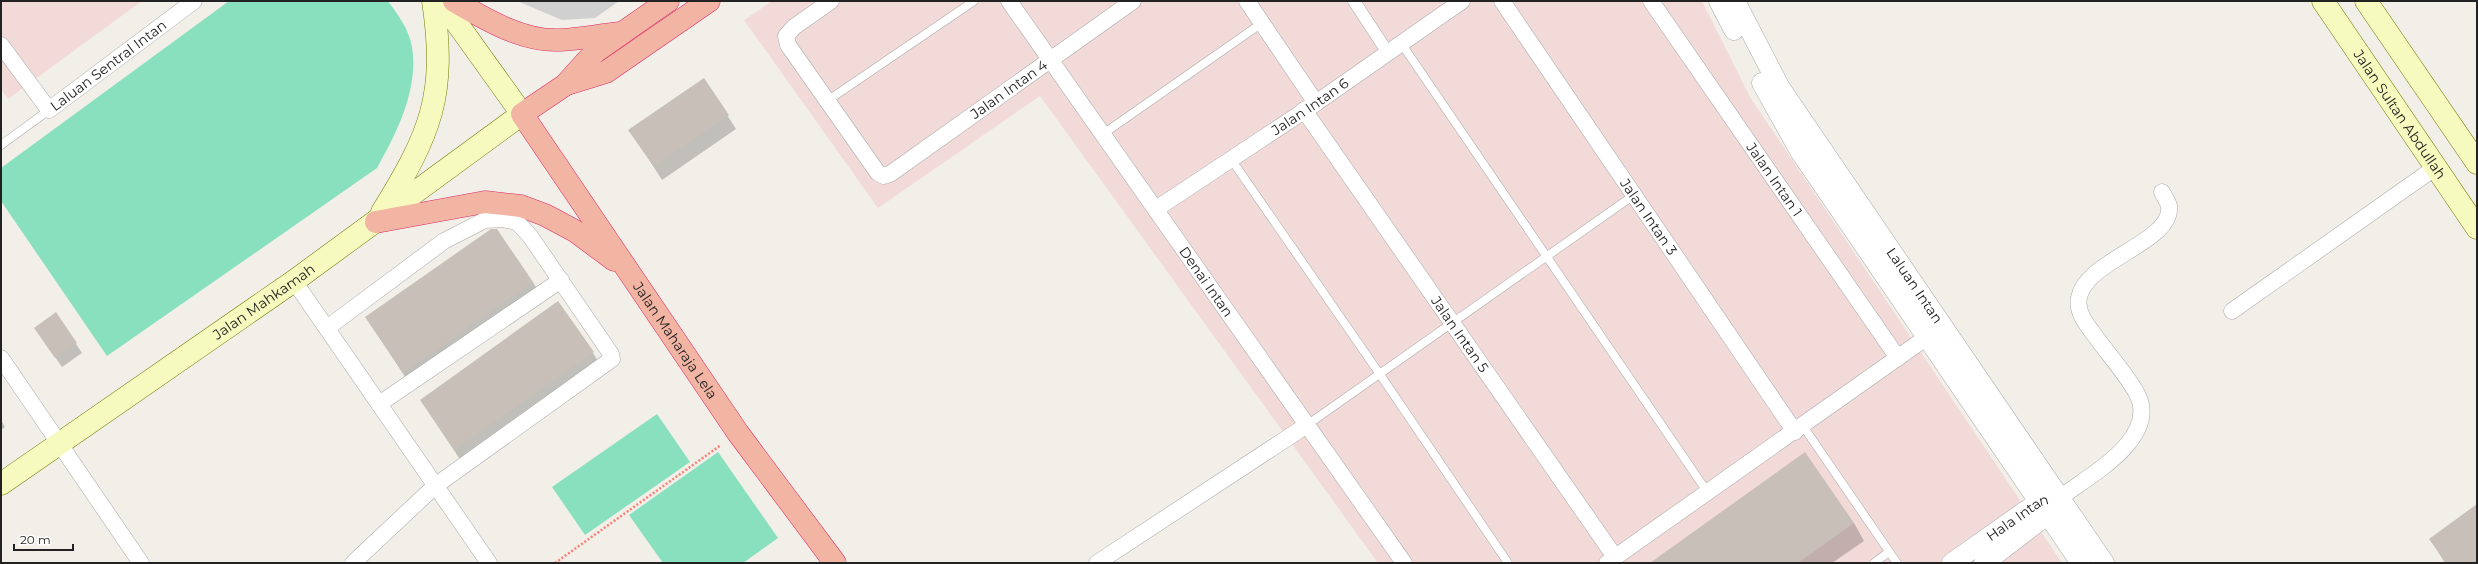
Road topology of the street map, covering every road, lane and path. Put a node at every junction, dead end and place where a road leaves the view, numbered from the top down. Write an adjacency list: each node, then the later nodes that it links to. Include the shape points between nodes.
1 (194, 1): 29 (street, Laluan Sentral Intan)
2 (433, 1): 39 (main road, via 438,35 438,75 434,105 425,135 409,168)
3 (441, 1): 30 (main road)
4 (454, 1): 21 (highway, via 502,26 526,35 558,40)
5 (668, 1): 21 (highway)
6 (709, 1): 26 (highway, via 606,72)
7 (831, 1): 27 (street, via 794,27 786,36 788,45)
8 (974, 1): 27 (lane)
9 (1009, 1): 25 (street, Denai Intan)
10 (1133, 1): 25 (street, Jalan Intan 4)
11 (1247, 1): 20 (street, Jalan Intan 5)
12 (1354, 1): 24 (street)
13 (1502, 1): 37 (street, Jalan Intan 3)
14 (1651, 1): 50 (street, Jalan Intan 1)
15 (1719, 1): 48 (street, Laluan Intan, via 1800,151)
16 (1735, 1): 48 (street, Laluan Intan, via 1780,88)
17 (2323, 1): 35 (main road, Jalan Sultan Abdullah)
18 (2366, 1): 34 (main road)
19 (1457, 2): 22 (street, Jalan Intan 6)
20 (1262, 23): 28 (street, Jalan Intan 5); 31 (lane)
21 (623, 32): 26 (highway, via 595,52)
22 (1401, 43): 24 (street, Jalan Intan 6); 41 (lane)
23 (1, 45): 29 (street, Laluan Sentral Intan)
24 (1388, 53): 28 (street, Jalan Intan 6)
25 (1050, 61): 27 (street, Jalan Intan 4, via 884,176 878,173); 31 (street, Denai Intan)
26 (565, 84): 30 (highway)
27 (827, 101)
28 (1310, 107): 33 (street, Jalan Intan 6); 46 (street, Jalan Intan 5)
29 (49, 110): 32 (lane)
30 (522, 114): 39 (main road, Jalan Mahkamah); 42 (highway, Jalan Maharaja Lela)
31 (1102, 134): 38 (street, Denai Intan)
32 (1, 145)
33 (1231, 159): 38 (street, Jalan Intan 6); 51 (lane)
34 (2477, 163)
35 (2436, 167): 40 (main road, Jalan Sultan Abdullah); 45 (street)
36 (2162, 192): 60 (street, via 2169,206 2166,222 2102,269 2085,285 2078,298 2080,312 2088,326 2137,393 2142,410 2139,427 2131,442 2113,459)
37 (1634, 195): 41 (lane); 54 (street, Jalan Intan 3)
38 (1156, 209): 53 (street, Denai Intan)
39 (376, 222): 42 (highway, via 485,202 521,206 575,231); 44 (main road, Jalan Mahkamah)
40 (2477, 228)
41 (1546, 256): 46 (lane); 59 (lane)
42 (626, 269): 55 (highway, Jalan Maharaja Lela)
43 (561, 280): 47 (street, via 517,222 502,219 485,220 444,241); 52 (street); 58 (street, via 612,359)
44 (294, 281): 47 (street); 56 (main road, Jalan Mahkamah)
45 (2232, 311)
46 (1451, 322): 51 (lane); 63 (street, Jalan Intan 5)
47 (327, 328): 52 (street)
48 (1935, 332): 50 (street); 60 (street, Laluan Intan); 61 (street, Laluan Intan)
49 (1, 358): 56 (street)
50 (1898, 358): 54 (street)
51 (1380, 373): 53 (lane); 71 (lane)
52 (380, 404): 58 (street)
53 (1307, 424): 69 (street); 70 (street, Denai Intan)
54 (1799, 429): 59 (street); 62 (lane)
55 (738, 433): 67 (path); 68 (highway, Jalan Maharaja Lela)
56 (59, 443): 57 (main road, Jalan Mahkamah); 64 (street)
57 (1, 484)
58 (436, 486): 65 (street); 66 (street)
59 (1708, 493): 63 (street)
60 (2061, 497): 61 (street, Hala Intan); 77 (street, Laluan Intan)
61 (2044, 507): 74 (street, Hala Intan); 75 (street, Hala Intan); 76 (street, Laluan Intan)
62 (1890, 552): 72 (lane); 73 (lane)
63 (1611, 560)
64 (141, 563)
65 (353, 563)
66 (489, 563)
67 (555, 563)
68 (835, 563)
69 (1097, 563)
70 (1404, 563)
71 (1508, 563)
72 (1874, 563)
73 (1897, 563)
74 (1952, 563)
75 (1984, 563)
76 (2080, 563)
77 (2104, 563)

